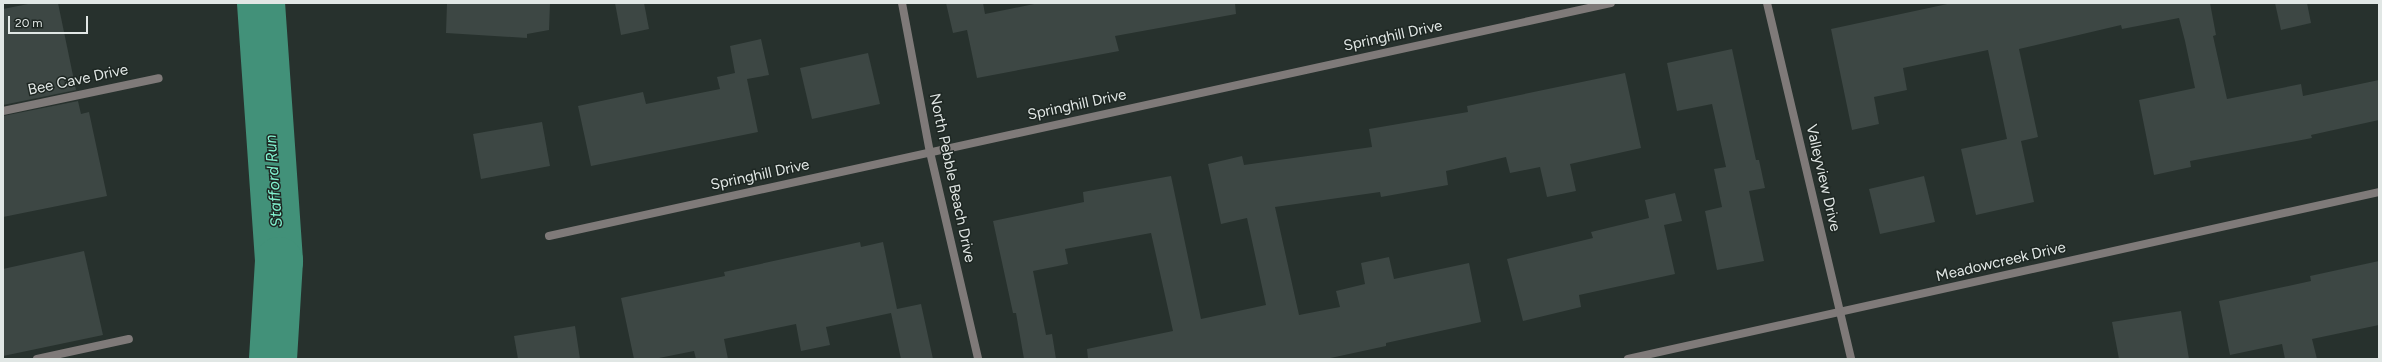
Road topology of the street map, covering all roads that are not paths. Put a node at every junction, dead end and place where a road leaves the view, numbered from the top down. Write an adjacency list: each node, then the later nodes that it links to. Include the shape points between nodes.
1 (902, 3): 6 (street, North Pebble Beach Drive)
2 (1611, 3): 6 (street, Springhill Drive)
3 (1767, 3): 9 (street, Valleyview Drive)
4 (158, 78): 5 (street, Bee Cave Drive)
5 (3, 110)
6 (930, 152): 8 (street, Springhill Drive); 12 (street, North Pebble Beach Drive)
7 (2379, 192): 9 (street, Meadowcreek Drive)
8 (549, 236)
9 (1840, 312): 13 (street, Meadowcreek Drive); 14 (street, Valleyview Drive)
10 (129, 339): 11 (street)
11 (37, 359)
12 (978, 359)
13 (1628, 359)
14 (1851, 359)

